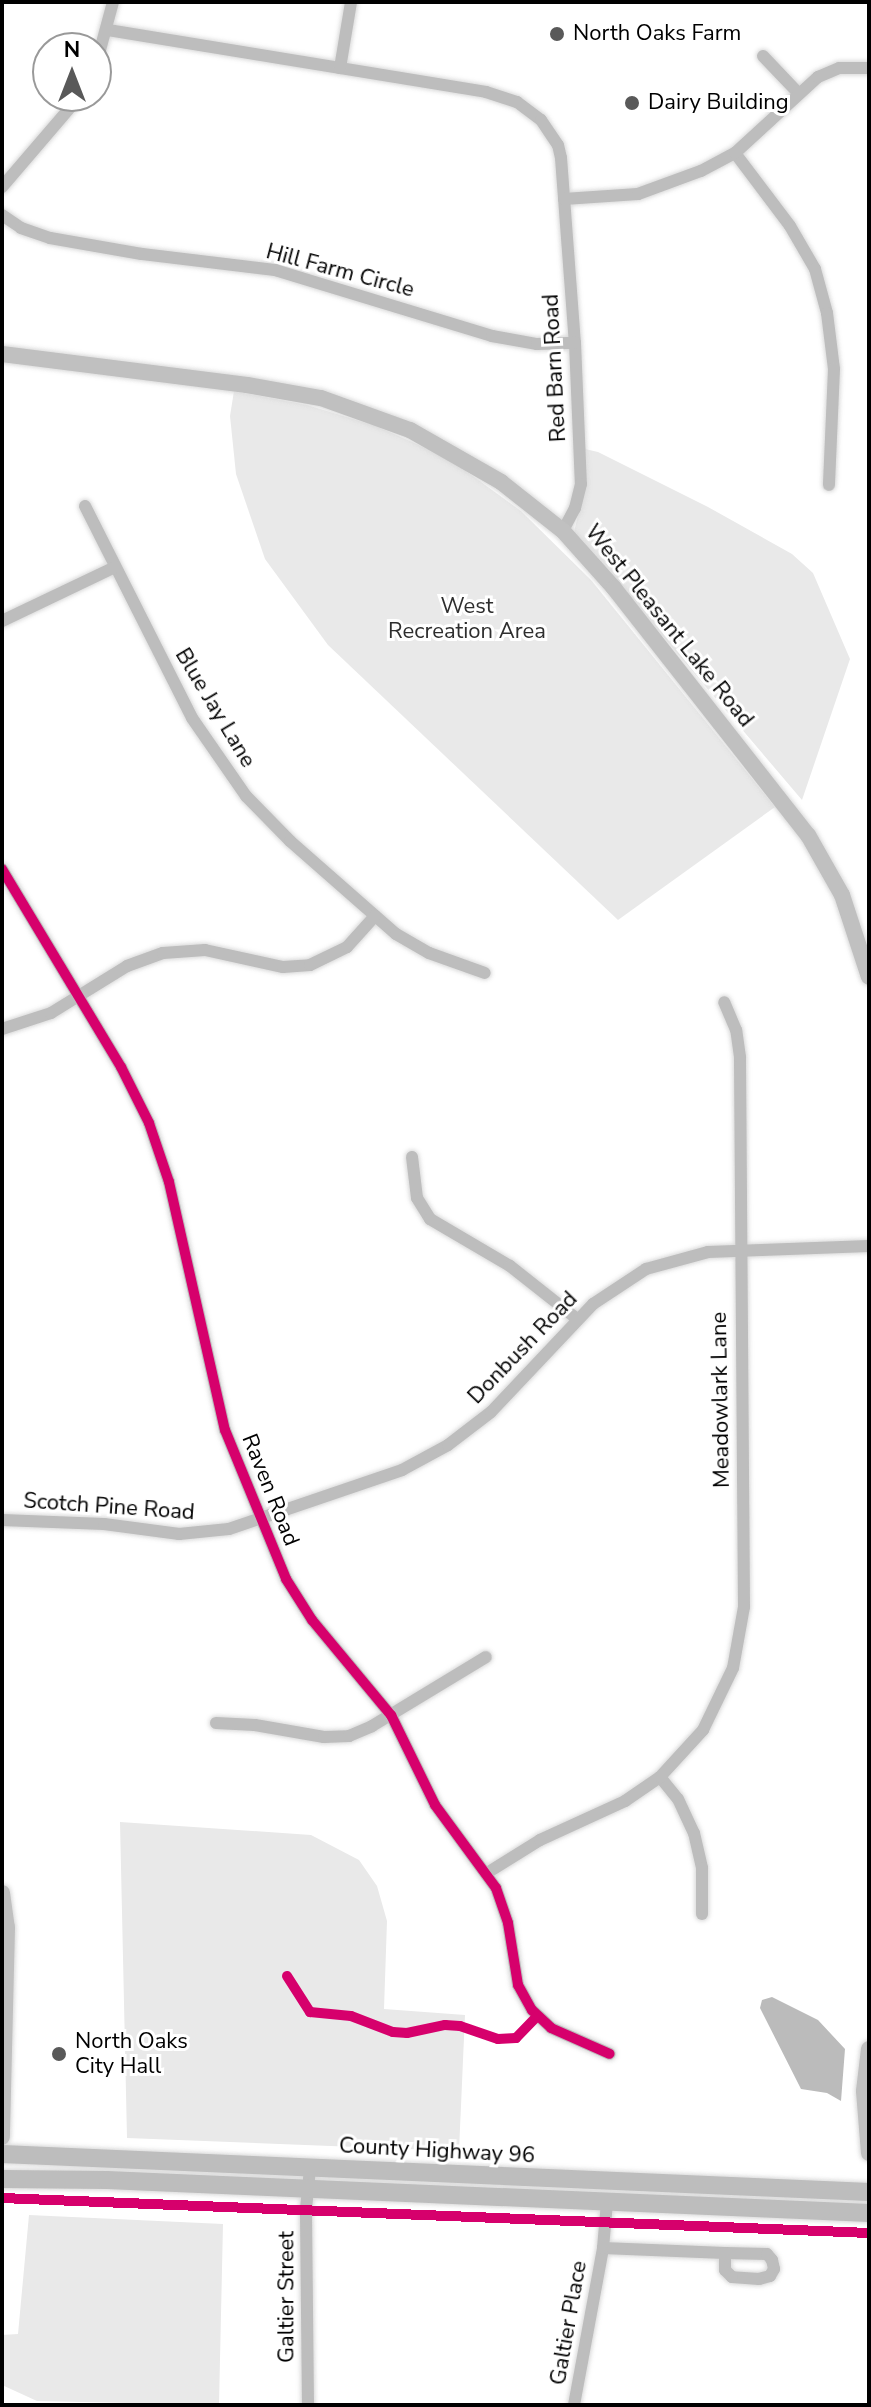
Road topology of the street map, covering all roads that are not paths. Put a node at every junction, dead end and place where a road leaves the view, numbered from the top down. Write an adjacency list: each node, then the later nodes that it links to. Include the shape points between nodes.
1 (113, 2): 3 (street)
2 (351, 2): 5 (street)
3 (108, 30): 5 (street)
4 (763, 56): 7 (street)
5 (340, 68): 11 (street, via 517,102 541,120 558,145)
6 (869, 68): 7 (street, via 828,72)
7 (799, 94): 9 (street)
8 (66, 112): 10 (street)
9 (735, 153): 11 (street, via 638,194); 15 (street, via 815,269 834,369)
10 (2, 187)
11 (564, 199): 13 (street, Red Barn Road)
12 (2, 215): 13 (street, Hill Farm Circle, via 50,238 275,270 492,336 537,344)
13 (575, 343): 17 (street, Red Barn Road, via 581,484)
14 (2, 354): 17 (street, West Pleasant Lake Road, via 284,390 348,406 452,451)
15 (829, 485)
16 (85, 506): 18 (street, Blue Jay Lane)
17 (563, 531): 23 (street, West Pleasant Lake Road, via 808,835 842,895)
18 (115, 567): 19 (street); 21 (street, Blue Jay Lane, via 192,718 224,768 267,819)
19 (2, 621)
20 (2, 869): 24 (street, Raven Road)
21 (375, 916): 22 (street, Blue Jay Lane, via 429,953); 24 (street, via 347,947 310,965 283,967 205,950 163,953 127,966)
22 (485, 973)
23 (869, 977)
24 (78, 997): 26 (street, via 51,1013); 31 (street, Raven Road, via 136,1094 160,1152 225,1430)
25 (724, 1002): 29 (street, Meadowlark Lane, via 740,1057)
26 (2, 1029)
27 (412, 1157): 30 (street, via 417,1198 430,1219 510,1266)
28 (869, 1246): 29 (street, Donbush Road)
29 (739, 1250): 30 (street, Donbush Road, via 687,1256 646,1269 609,1290); 36 (street, Meadowlark Lane, via 744,1607 739,1645 716,1709)
30 (577, 1319): 31 (street, Donbush Road, via 491,1412 448,1445 380,1479)
31 (259, 1518): 32 (street, Scotch Pine Road, via 195,1534); 34 (street, Raven Road, via 298,1600)
32 (2, 1520)
33 (486, 1657): 34 (street)
34 (391, 1715): 35 (street, via 362,1732 337,1738); 37 (street, Raven Road, via 435,1805)
35 (216, 1723)
36 (660, 1777): 37 (street, Meadowlark Lane, via 625,1801 540,1840); 39 (street, via 694,1833 702,1868)
37 (487, 1873): 40 (street, Raven Road, via 503,1904 518,1985 532,2010 551,2028)
38 (2, 1893): 42 (street, via 7,1927)
39 (702, 1914)
40 (610, 2054)
41 (868, 2058): 43 (street)
42 (2, 2137)
43 (869, 2153)
44 (2, 2154): 45 (main road, County Highway 96)
45 (310, 2169): 47 (street, Galtier Street); 48 (main road, County Highway 96)
46 (2, 2179): 47 (main road, County Highway 96)
47 (310, 2189): 49 (main road, County Highway 96); 53 (street, Galtier Street)
48 (869, 2192)
49 (607, 2202): 50 (main road, County Highway 96); 51 (street, Galtier Place)
50 (869, 2213)
51 (603, 2248): 52 (street, Galtier Place); 54 (street, Galtier Place)
52 (725, 2253)
53 (308, 2405)
54 (574, 2405)

